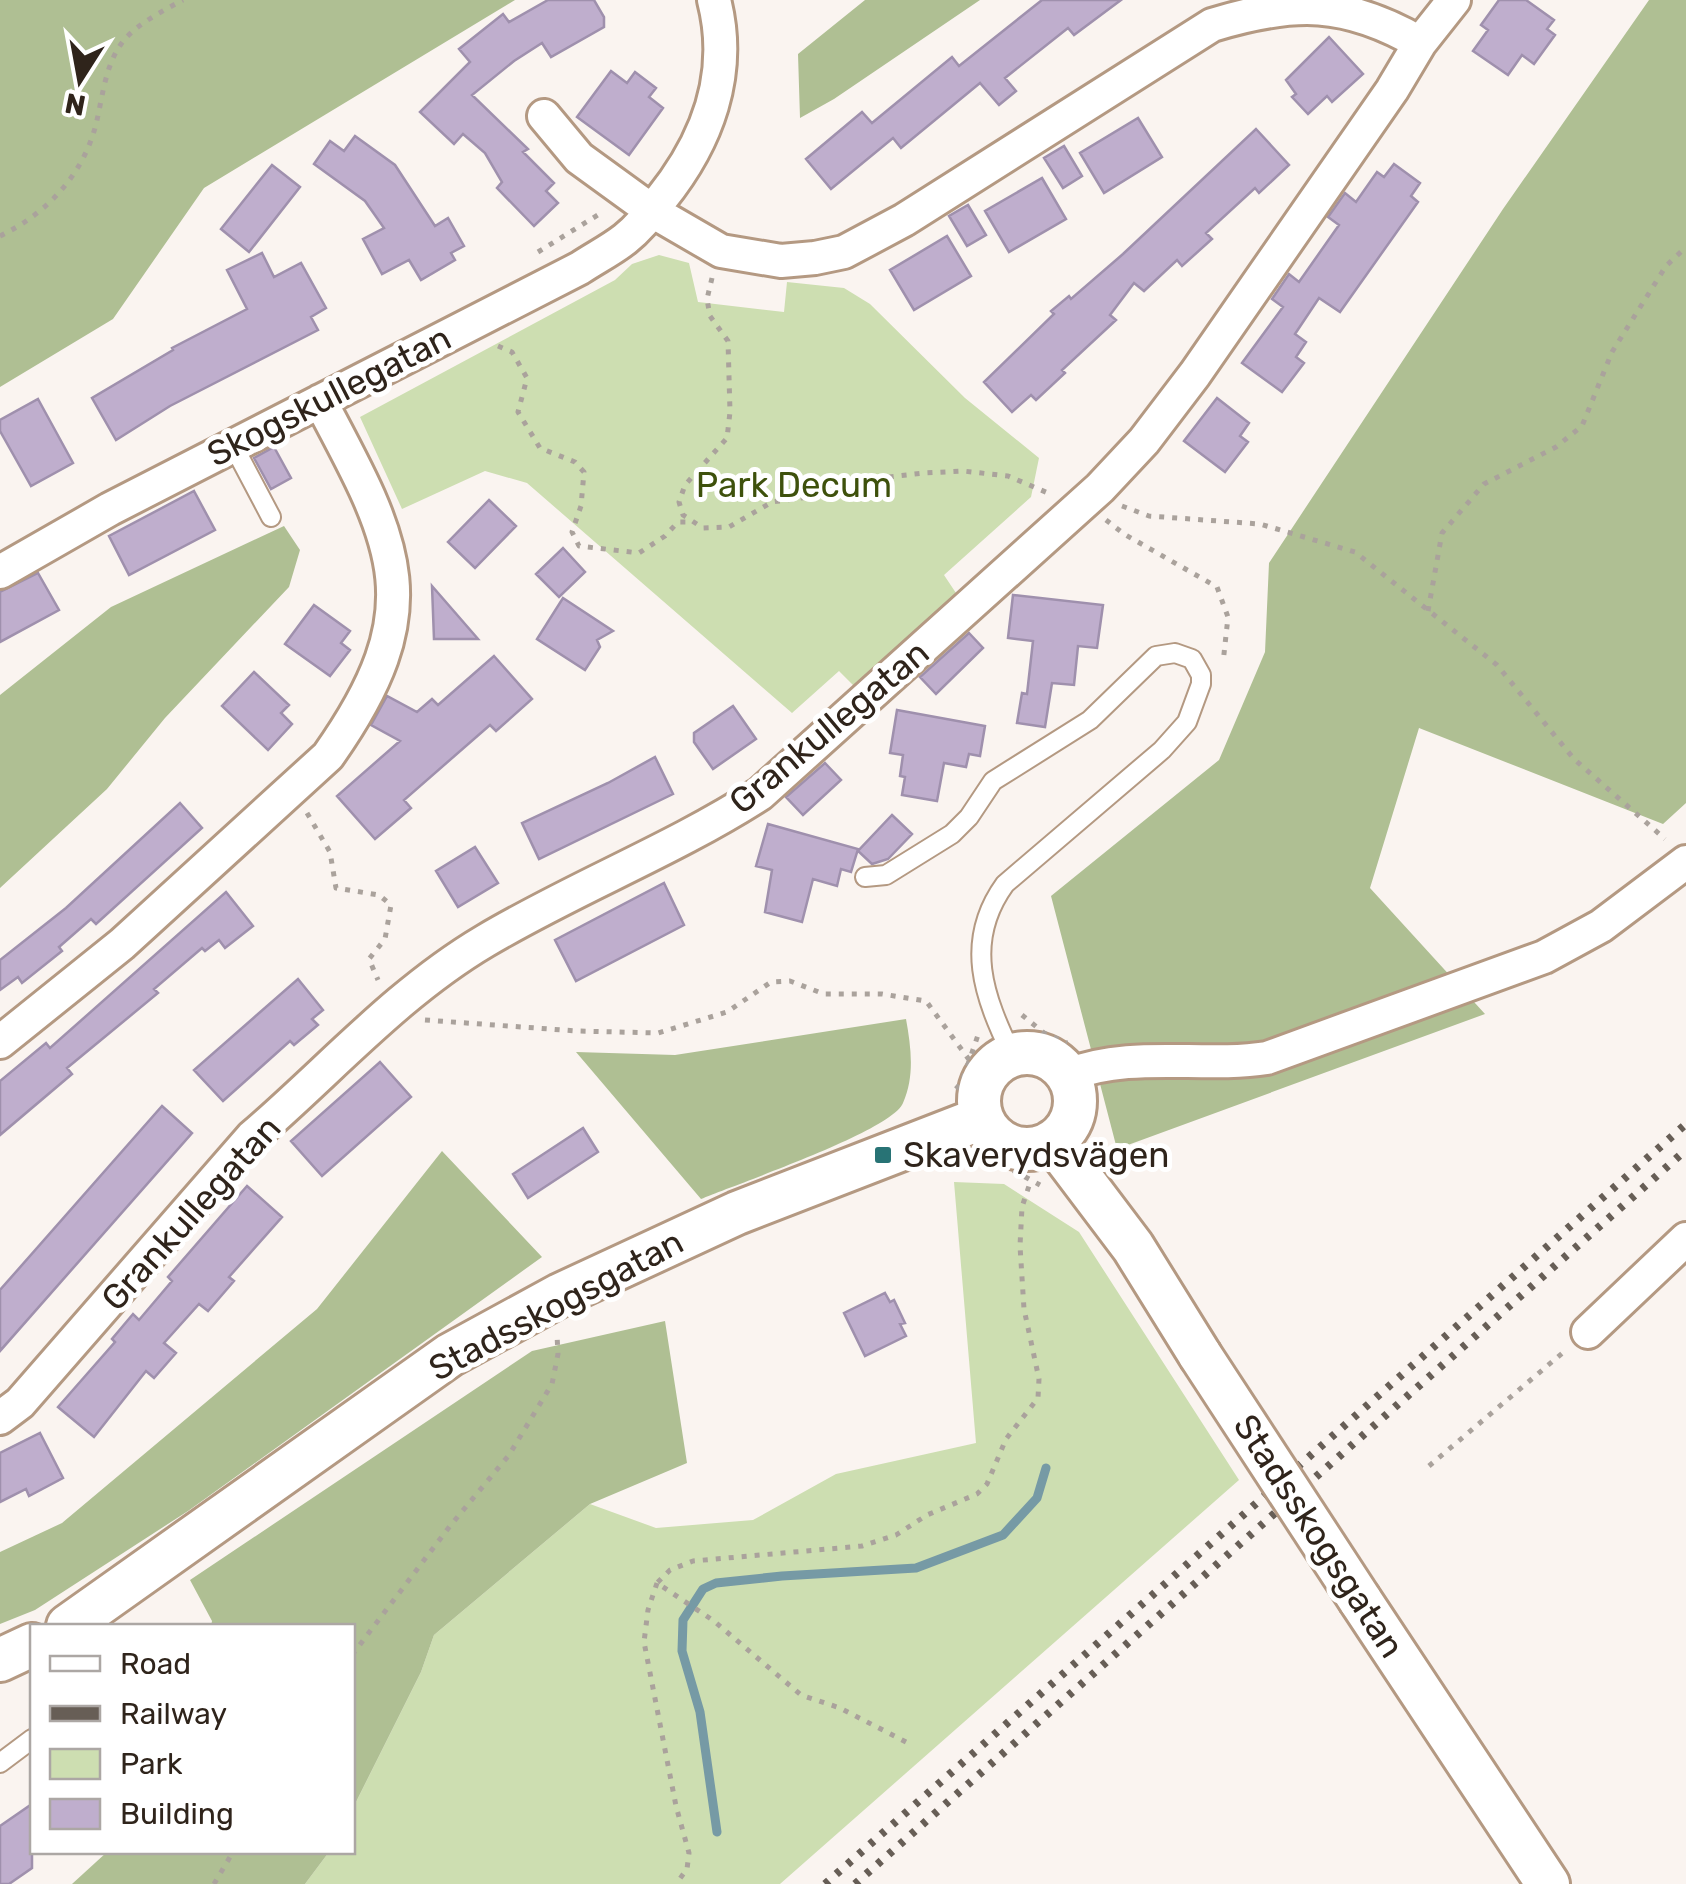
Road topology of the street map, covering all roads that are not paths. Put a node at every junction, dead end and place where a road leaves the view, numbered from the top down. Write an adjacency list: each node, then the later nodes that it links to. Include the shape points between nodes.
1 (1454, 0): 3 (street, Grankullegatan)
2 (720, 1): 5 (street, Skogskullegatan, via 717,91 702,137 683,172)
3 (1420, 43): 5 (street, via 1364,11 1322,1 1253,9 1212,25 844,252 781,261 720,251); 19 (street, Grankullegatan, via 1195,374 1086,501 760,794 482,942 336,1058 252,1138 20,1404)
4 (544, 116): 5 (street, via 579,158)
5 (638, 202): 6 (street, Skogskullegatan, via 627,238 580,268)
6 (320, 400): 7 (street, Skogskullegatan); 13 (street, via 370,492 394,575 390,625 374,681 328,756 122,944)
7 (233, 446): 8 (lane); 9 (street, Skogskullegatan)
8 (271, 517)
9 (0, 572)
10 (1679, 854): 14 (street, via 1601,926 1544,958 1267,1058 1124,1063)
11 (865, 877): 12 (lane, via 886,875 952,834 994,781 1090,720 1156,656 1176,653 1192,660 1201,684 1187,722 992,902 980,937 984,985)
12 (1005, 1035): 14 (street, via 1050,1058); 15 (street, via 1001,1061)
13 (0, 1042)
14 (1068, 1076): 16 (street, via 1074,1112)
15 (968, 1104): 16 (street, via 1012,1146); 20 (street, Stadsskogsgatan, via 560,1295 450,1355)
16 (1054, 1141): 25 (street, Stadsskogsgatan, bridge, via 1132,1247)
17 (1686, 1239): 18 (street)
18 (1588, 1332)
19 (0, 1418)
20 (71, 1624)
21 (30, 1646): 22 (street)
22 (0, 1660)
23 (30, 1740): 24 (lane)
24 (0, 1763)
25 (1548, 1884)

